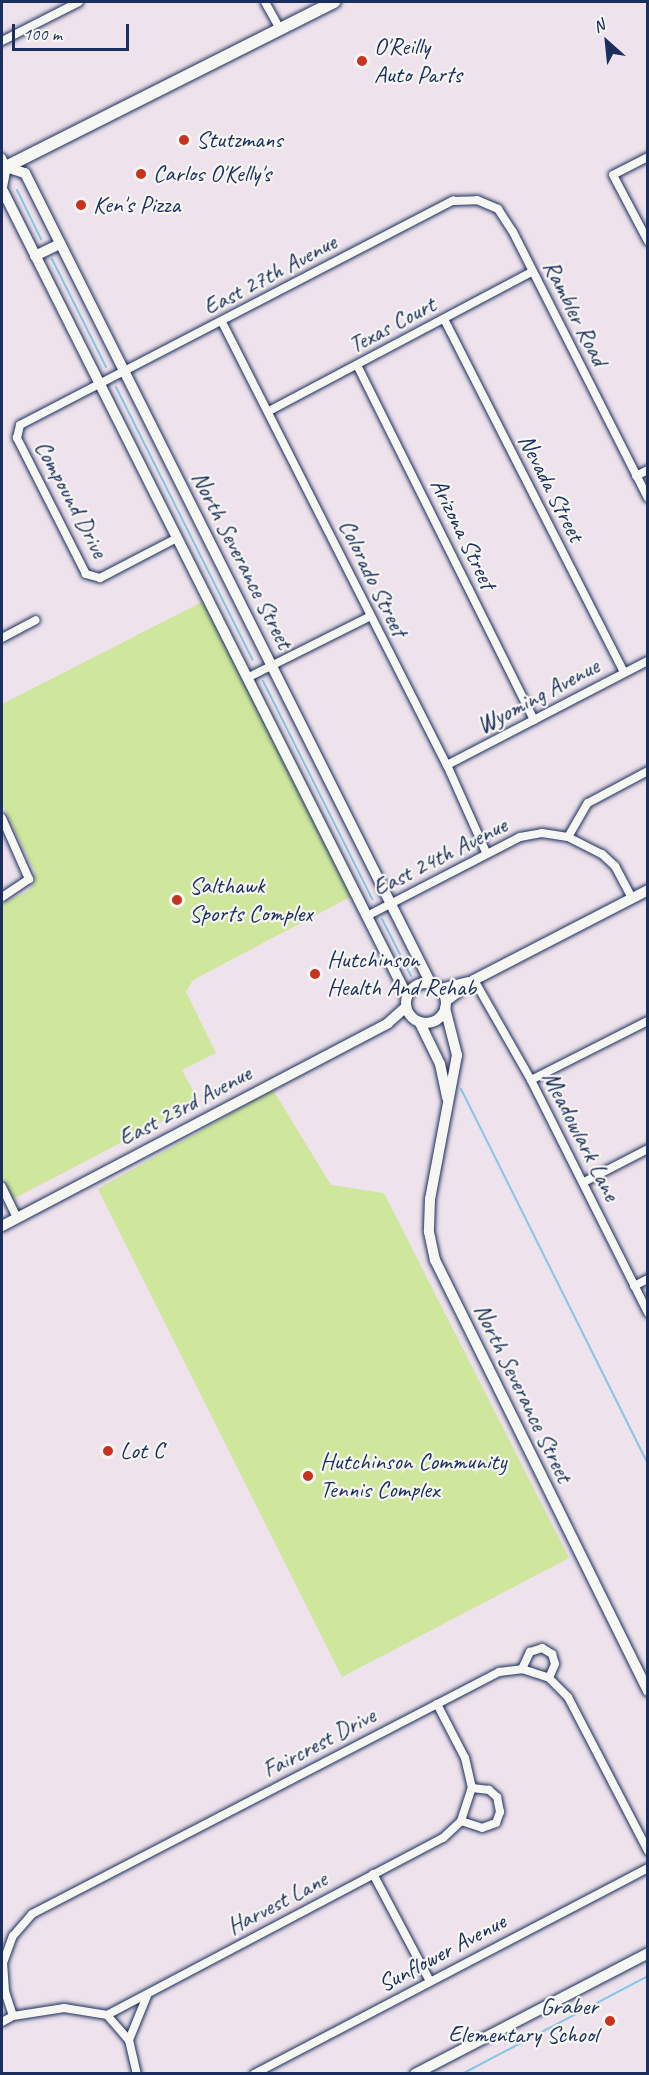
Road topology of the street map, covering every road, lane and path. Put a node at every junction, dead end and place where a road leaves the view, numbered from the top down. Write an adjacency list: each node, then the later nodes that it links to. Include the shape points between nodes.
1 (79, 2): 5 (street)
2 (265, 2): 4 (street)
3 (334, 2): 4 (main road)
4 (280, 29): 7 (main road)
5 (2, 41)
6 (648, 157): 10 (street, via 613,175)
7 (3, 165): 8 (street, North Severance Street); 11 (street, North Severance Street, via 25,173)
8 (2, 188): 12 (street, North Severance Street)
9 (433, 211): 13 (street, Rambler Road, via 453,201 477,200 498,209); 15 (street, East 27th Avenue)
10 (648, 241)
11 (60, 244): 12 (street); 17 (street, North Severance Street)
12 (35, 256): 18 (street, North Severance Street)
13 (532, 272): 14 (street, Texas Court); 21 (street, Rambler Road)
14 (444, 319): 16 (street, Texas Court); 29 (street, Nevada Street)
15 (222, 322): 17 (street, East 27th Avenue); 19 (street, Colorado Street)
16 (357, 365): 19 (street, Texas Court); 31 (street, Arizona Street)
17 (125, 372): 18 (street, Compound Drive); 28 (street, North Severance Street)
18 (100, 384): 23 (street, North Severance Street); 23 (street, Compound Drive, via 20,425 17,438 86,574 100,578)
19 (269, 411): 24 (street, Colorado Street)
20 (648, 470): 21 (street)
21 (636, 476): 22 (street, Rambler Road)
22 (648, 498)
23 (177, 538): 30 (street, North Severance Street)
24 (369, 617): 28 (street); 32 (street, Colorado Street)
25 (36, 620): 26 (street)
26 (2, 638)
27 (648, 661): 29 (street, Wyoming Avenue)
28 (272, 666): 30 (street); 40 (street, North Severance Street)
29 (624, 673): 31 (street, Wyoming Avenue)
30 (248, 678): 41 (street, North Severance Street)
31 (534, 720): 32 (street, Wyoming Avenue)
32 (447, 765): 36 (street, Colorado Street)
33 (648, 771): 35 (street, via 588,802)
34 (2, 818): 38 (street, via 29,879)
35 (568, 837): 36 (street, East 24th Avenue, via 532,834); 39 (street, via 602,854 615,866)
36 (486, 852): 40 (street, East 24th Avenue)
37 (648, 890): 39 (street)
38 (2, 897)
39 (632, 898): 42 (street)
40 (391, 904): 41 (street, East 24th Avenue); 43 (street, North Severance Street)
41 (367, 916): 44 (street, North Severance Street)
42 (474, 980): 43 (street); 45 (street); 49 (street, Meadowlark Lane)
43 (436, 986): 44 (street, via 419,984); 45 (street)
44 (406, 1002): 47 (street); 48 (street, East 23rd Avenue)
45 (446, 1005): 47 (street, via 436,1021); 50 (street, North Severance Street, via 457,1055)
46 (648, 1021): 49 (street)
47 (418, 1022): 48 (street, East 23rd Avenue); 50 (street, North Severance Street, via 440,1064)
48 (388, 1023): 54 (street, East 23rd Avenue)
49 (531, 1080): 52 (street, Meadowlark Lane)
50 (448, 1099): 61 (street, North Severance Street, via 430,1199 429,1232 435,1260)
51 (648, 1149): 52 (street)
52 (584, 1182): 57 (street, Meadowlark Lane)
53 (2, 1187): 54 (street)
54 (17, 1218): 55 (street, East 23rd Avenue)
55 (2, 1226)
56 (648, 1279): 57 (street)
57 (634, 1286): 58 (street, Meadowlark Lane)
58 (648, 1313)
59 (522, 1669): 60 (street); 60 (street, via 530,1652 542,1648 552,1654 555,1664); 62 (street, Faircrest Drive, via 499,1672)
60 (549, 1678): 65 (street, via 568,1697)
61 (648, 1691)
62 (437, 1704): 63 (street, via 465,1758); 72 (street, Faircrest Drive, via 32,1914 13,1936 3,1964 5,1991)
63 (472, 1788): 64 (street); 64 (street, via 489,1790 497,1797 500,1812 496,1823 482,1828)
64 (461, 1821): 67 (street, Harvest Lane, via 443,1838)
65 (648, 1851)
66 (648, 1868): 69 (street, Sunflower Avenue)
67 (374, 1874): 69 (street); 70 (street, Harvest Lane)
68 (648, 1953): 77 (street)
69 (430, 1981): 76 (street, Sunflower Avenue)
70 (147, 1996): 71 (street, Harvest Lane); 74 (street)
71 (107, 2015): 72 (street, via 64,2008); 74 (street)
72 (13, 2016): 73 (street)
73 (2, 2022)
74 (129, 2040): 75 (street)
75 (137, 2073)
76 (254, 2073)
77 (416, 2073)

